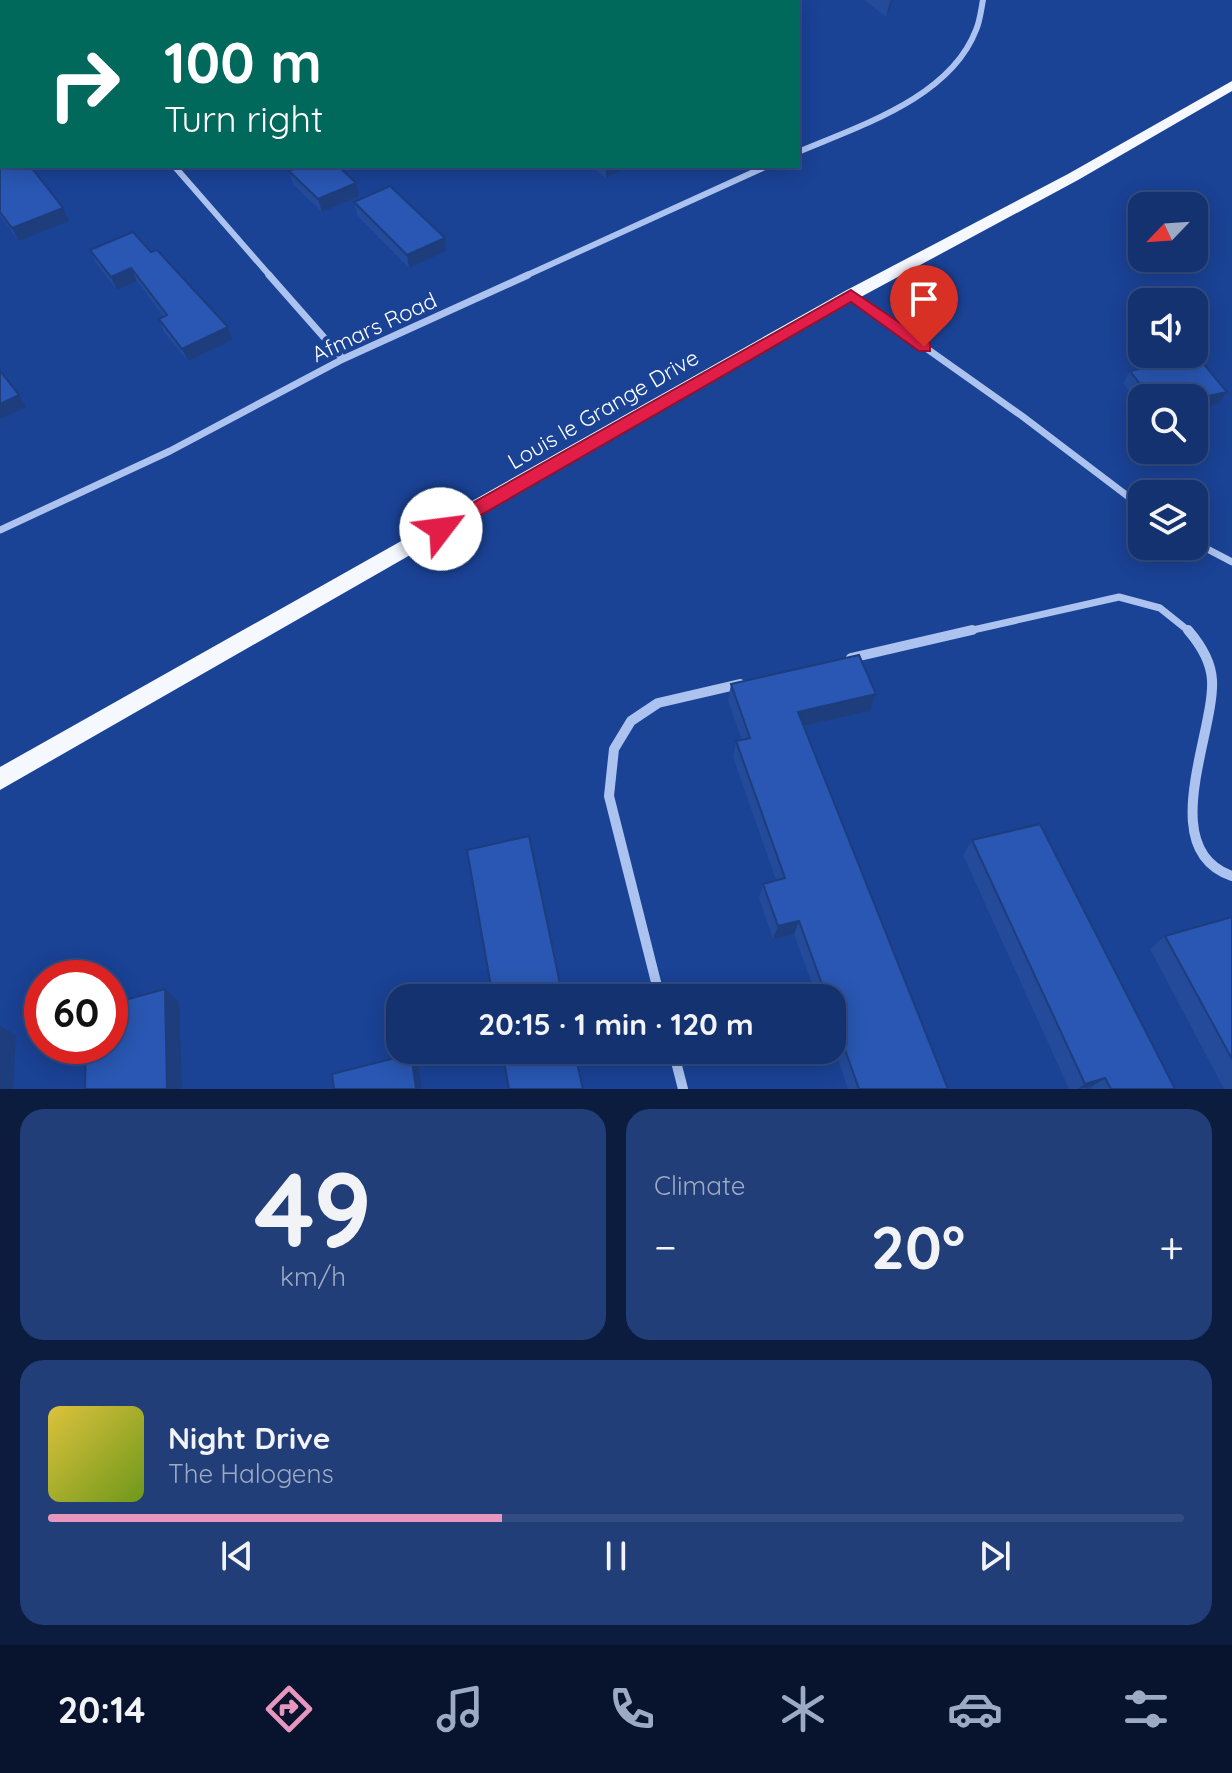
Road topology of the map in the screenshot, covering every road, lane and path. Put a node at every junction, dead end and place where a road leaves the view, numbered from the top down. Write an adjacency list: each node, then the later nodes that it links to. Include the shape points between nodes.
1 (983, 0): 3 (street, via 976,30 941,77 897,105)
2 (1232, 85): 8 (main road, Louis le Grange Drive)
3 (800, 151)
4 (176, 168): 9 (street)
5 (745, 168): 7 (street)
6 (763, 168): 7 (street, Afmars Road)
7 (752, 173): 9 (street, Afmars Road)
8 (851, 295): 10 (street); 16 (main road, Louis le Grange Drive)
9 (343, 359): 11 (street, Afmars Road, via 170,451)
10 (1128, 496)
11 (0, 530)
12 (1208, 549): 13 (street)
13 (1232, 562)
14 (843, 660): 17 (street, via 1119,597 1168,611 1204,652 1212,681 1191,824 1199,853)
15 (750, 681): 18 (street, via 658,703 631,721 614,749 609,796)
16 (0, 779)
17 (1232, 876)
18 (656, 984)
19 (677, 1064): 20 (street)
20 (683, 1089)

